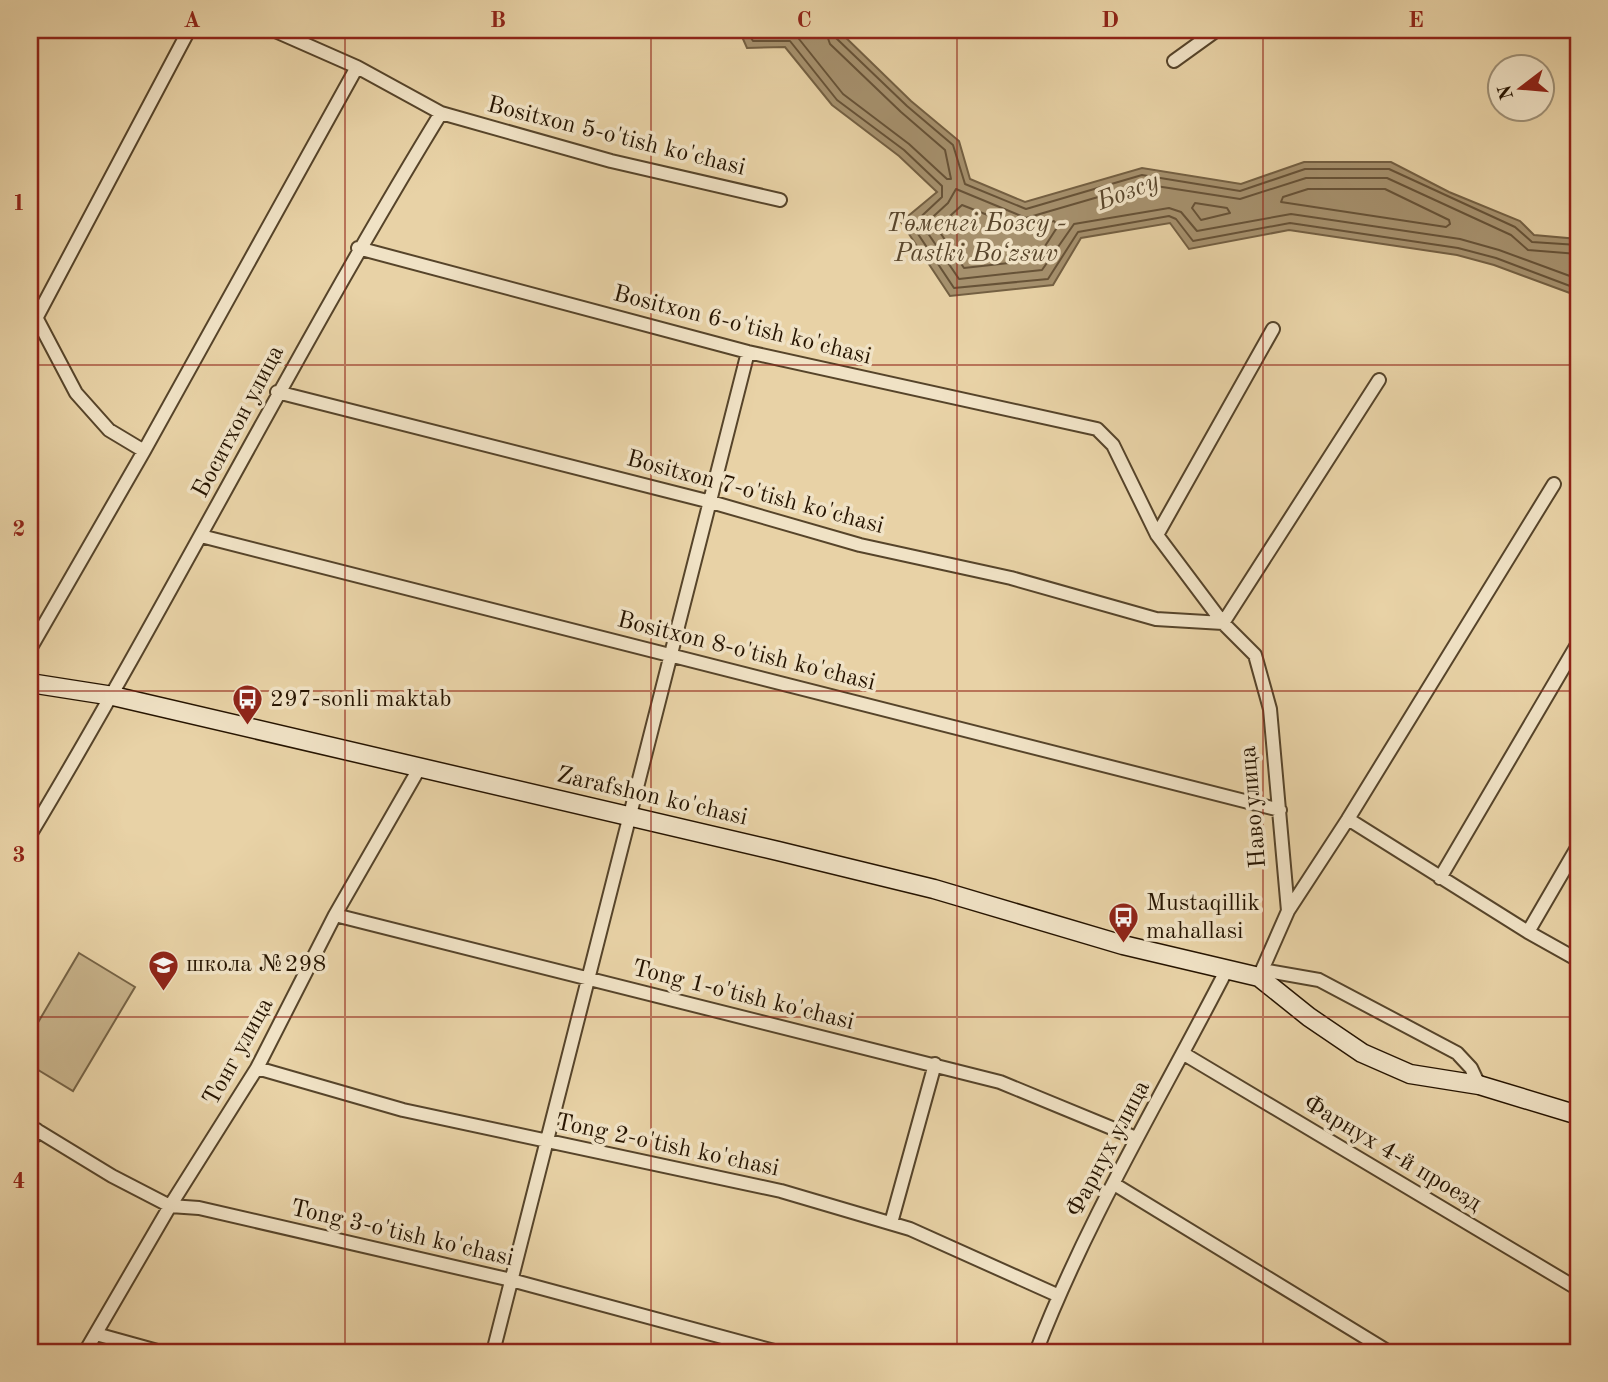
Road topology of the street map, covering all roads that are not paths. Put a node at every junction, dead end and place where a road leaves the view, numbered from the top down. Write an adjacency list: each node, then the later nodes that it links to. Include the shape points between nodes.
1 (189, 30): 9 (street)
2 (273, 30): 5 (street)
3 (1217, 30): 4 (street)
4 (1174, 61)
5 (357, 67): 6 (street); 16 (street)
6 (441, 113): 7 (street, Bositxon 5-o'tish ko'chasi, via 611,161); 8 (street, Боситхон улица)
7 (780, 200)
8 (358, 248): 12 (street, Bositxon 6-o'tish ko'chasi); 14 (street, Боситхон улица)
9 (33, 316): 11 (street); 16 (street, via 76,393 109,430)
10 (1273, 329): 19 (street)
11 (30, 330)
12 (748, 352): 15 (street, Bositxon 6-o'tish ko'chasi, via 1097,429); 18 (street)
13 (1379, 380): 21 (street)
14 (277, 392): 18 (street, Bositxon 7-o'tish ko'chasi); 20 (street, Боситхон улица)
15 (1113, 445): 19 (street, Наво улица)
16 (144, 451): 23 (street)
17 (1554, 484): 30 (street)
18 (711, 502): 21 (street, Bositxon 7-o'tish ko'chasi, via 860,545 1011,578 1156,619); 24 (street)
19 (1157, 535): 21 (street, Наво улица)
20 (201, 536): 24 (street, Bositxon 8-o'tish ko'chasi); 26 (street, Боситхон улица)
21 (1223, 623): 28 (street, Наво улица, via 1255,656 1270,709)
22 (1578, 643): 33 (street)
23 (30, 649)
24 (673, 655): 28 (street, Bositxon 8-o'tish ko'chasi); 29 (street)
25 (30, 682): 26 (street, Zarafshon ko'chasi)
26 (113, 696): 27 (street, Zarafshon ko'chasi); 31 (street, Боситхон улица)
27 (420, 767): 29 (street, Zarafshon ko'chasi); 35 (street, Тонг улица)
28 (1280, 810): 34 (street, Наво улица)
29 (629, 817): 38 (street, Zarafshon ko'chasi, via 933,889); 40 (street)
30 (1348, 818): 33 (street); 34 (street)
31 (30, 835)
32 (1578, 846): 36 (street)
33 (1440, 878): 36 (street)
34 (1287, 911): 39 (street, Наво улица)
35 (335, 915): 40 (street, Tong 1-o'tish ko'chasi); 43 (street, Тонг улица)
36 (1528, 932): 37 (street)
37 (1578, 960)
38 (1227, 970): 39 (street, Zarafshon ko'chasi); 41 (street, Фарнух улица)
39 (1260, 974): 44 (street, via 1309,1017 1362,1053 1410,1074); 44 (street, via 1319,980 1457,1053)
40 (589, 981): 42 (street, Tong 1-o'tish ko'chasi); 49 (street)
41 (1184, 1054): 47 (street, Фарнух улица); 54 (street, Фарнух 4-й проезд)
42 (936, 1064): 47 (street, Tong 1-o'tish ko'chasi, via 1000,1082); 52 (street)
43 (257, 1068): 49 (street, Tong 2-o'tish ko'chasi, via 403,1110); 51 (street, Тонг улица)
44 (1479, 1085): 45 (street)
45 (1578, 1115)
46 (34, 1128): 48 (street); 51 (street, Tong 3-o'tish ko'chasi)
47 (1136, 1138): 50 (street, Фарнух улица)
48 (30, 1143)
49 (548, 1143): 52 (street, Tong 2-o'tish ko'chasi, via 781,1191); 53 (street)
50 (1114, 1184): 55 (street, Фарнух улица); 62 (street)
51 (170, 1206): 53 (street, Tong 3-o'tish ko'chasi, via 199,1208); 56 (street, Тонг улица)
52 (891, 1223): 55 (street, Tong 2-o'tish ko'chasi)
53 (511, 1280): 59 (street); 60 (street, Tong 3-o'tish ko'chasi)
54 (1578, 1289)
55 (1057, 1295): 61 (street, Фарнух улица)
56 (96, 1334): 57 (street, Тонг улица); 58 (street)
57 (85, 1352)
58 (161, 1352)
59 (493, 1352)
60 (778, 1352)
61 (1035, 1352)
62 (1389, 1352)

